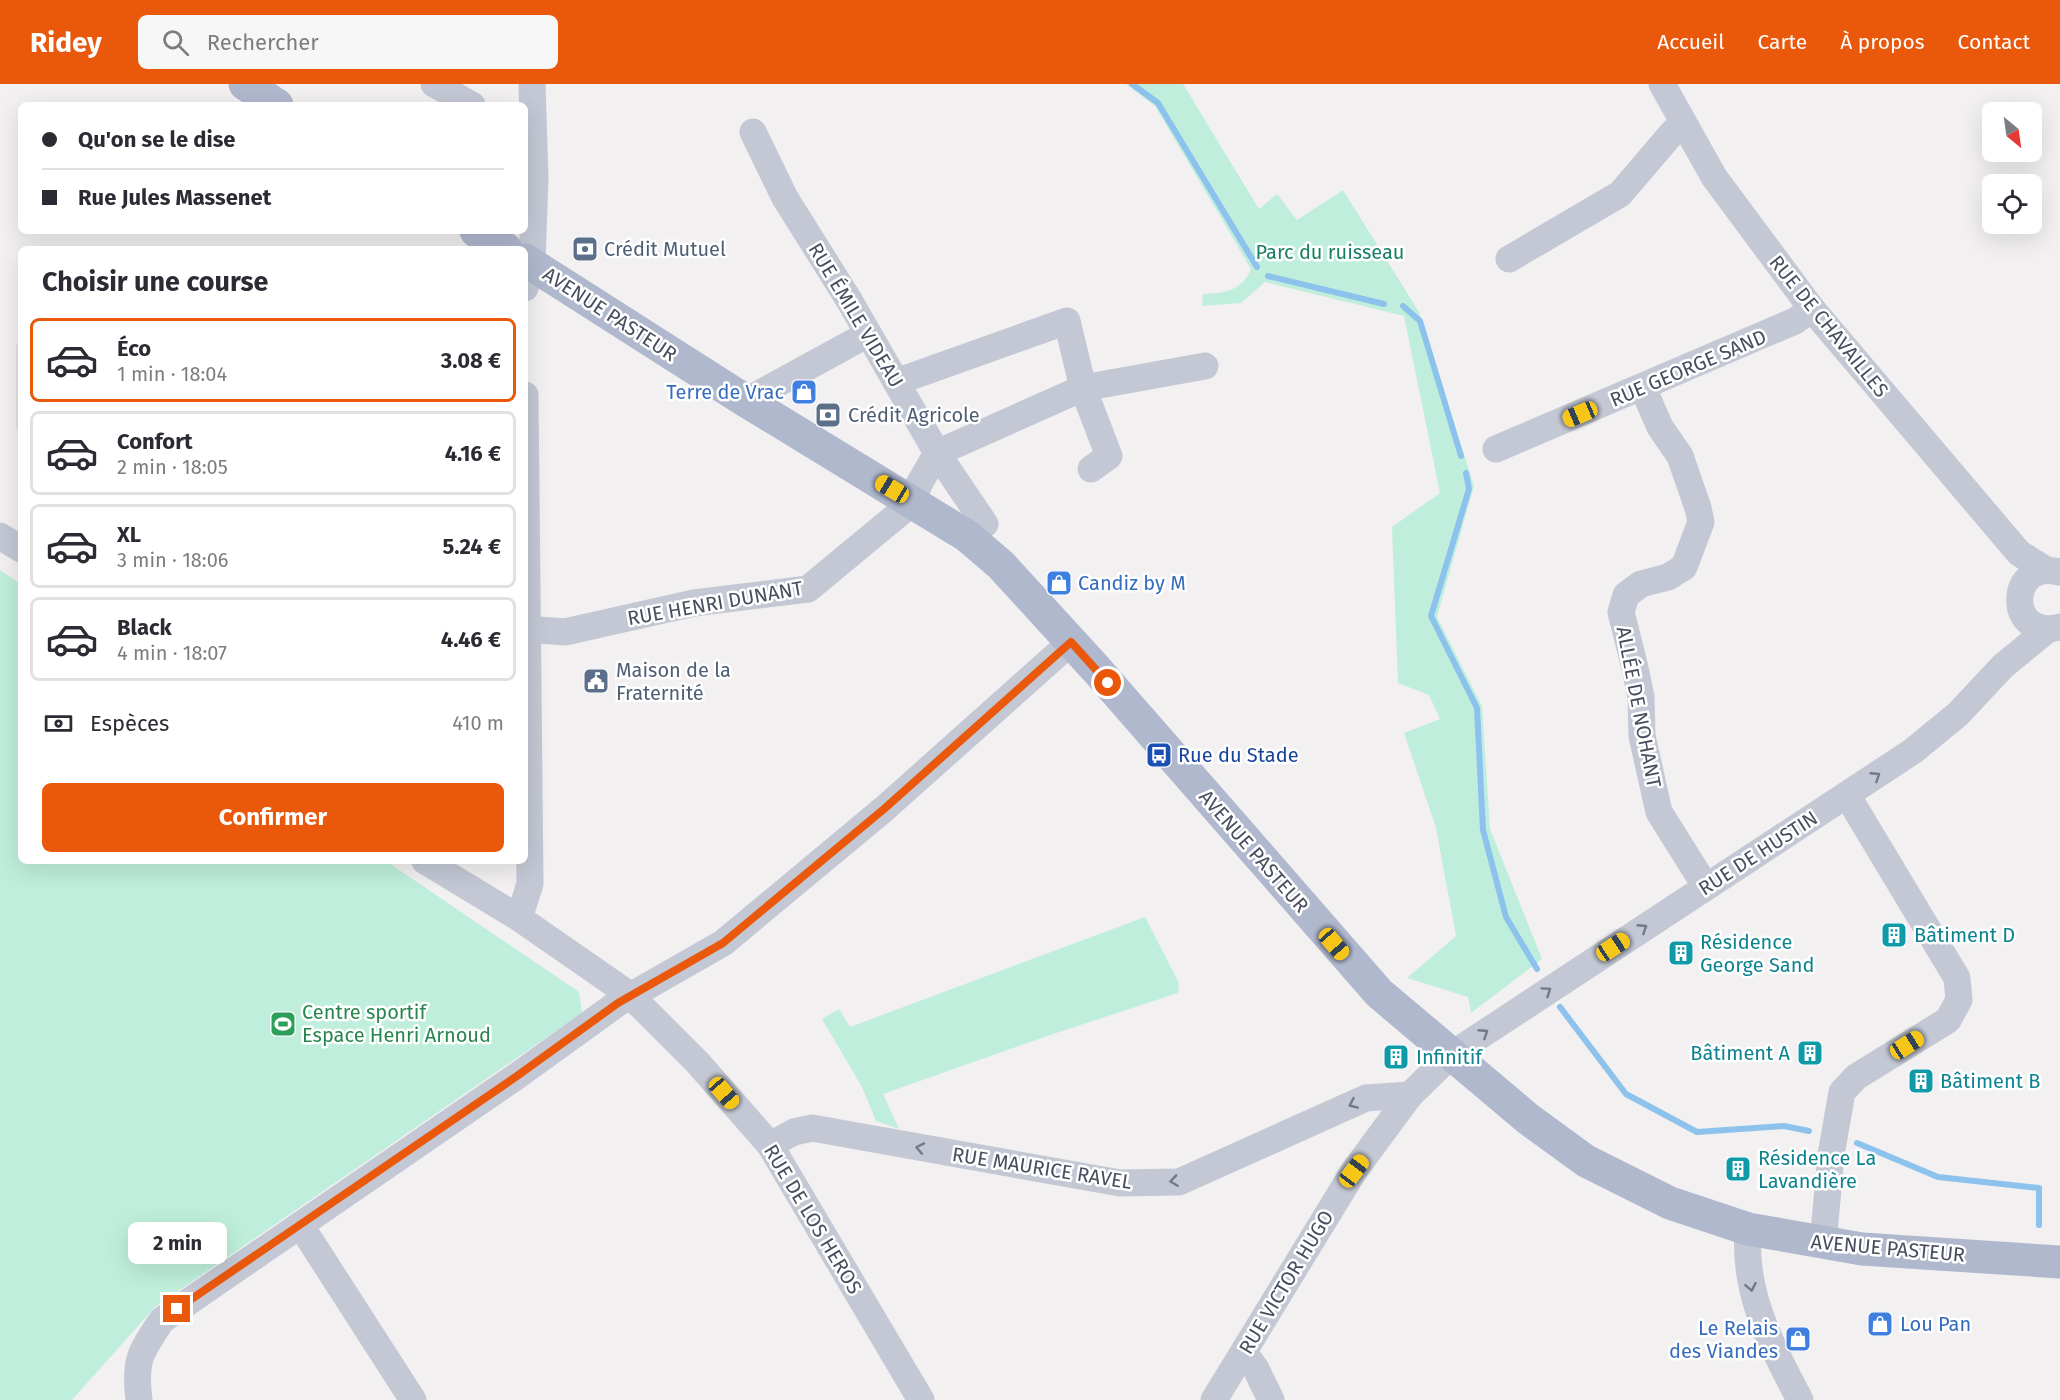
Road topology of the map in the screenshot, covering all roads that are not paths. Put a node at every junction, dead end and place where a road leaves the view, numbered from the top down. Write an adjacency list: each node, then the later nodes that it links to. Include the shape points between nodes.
1 (434, 84): 6 (street)
2 (532, 84): 9 (street)
3 (1662, 84): 7 (street, RUE DE CHAVAILLES)
4 (248, 85): 5 (main road)
5 (273, 102)
6 (467, 102)
7 (1685, 126): 13 (street, via 1673,132 1620,194); 15 (street, RUE DE CHAVAILLES, via 1714,177)
8 (753, 132): 16 (street, RUE ÉMILE VIDEAU, via 785,198)
9 (529, 137): 10 (street, via 535,178)
10 (528, 225)
11 (480, 234): 12 (main road, AVENUE PASTEUR)
12 (496, 246)
13 (1509, 260)
14 (528, 269): 21 (main road, AVENUE PASTEUR)
15 (1812, 309): 20 (street, RUE GEORGE SAND, via 1795,321); 29 (street, RUE DE CHAVAILLES)
16 (868, 334): 18 (street, RUE ÉMILE VIDEAU); 21 (street)
17 (1205, 366): 19 (street)
18 (896, 382): 19 (street, via 1066,321); 23 (street, RUE ÉMILE VIDEAU)
19 (1083, 388): 23 (street); 24 (street, via 1110,456)
20 (1643, 388): 22 (street, RUE GEORGE SAND); 38 (street, ALLÉE DE NOHANT, via 1660,427 1680,456 1701,522 1684,567 1668,577 1641,584 1626,596 1621,612 1641,697 1642,736 1659,812)
21 (746, 401): 25 (main road, AVENUE PASTEUR)
22 (1496, 449)
23 (937, 453): 25 (street); 26 (street, RUE ÉMILE VIDEAU)
24 (1091, 470)
25 (913, 502): 33 (street, RUE HENRI DUNANT, via 808,589 694,603 565,632); 34 (main road, AVENUE PASTEUR, via 967,536 1001,565)
26 (985, 525)
27 (0, 536): 28 (street)
28 (18, 547)
29 (2019, 553): 30 (street, RUE DE CHAVAILLES); 31 (street)
30 (2054, 568): 31 (street, via 2032,575)
31 (2022, 586): 32 (street, via 2019,603 2025,619 2035,627)
32 (2054, 628): 36 (street, RUE DE HUSTIN, one-way to 32, via 1933,736 2003,666)
33 (528, 629)
34 (1071, 642): 40 (street, via 884,809 723,943); 41 (main road, AVENUE PASTEUR, via 1378,993)
35 (528, 782): 39 (street, via 530,884)
36 (1847, 795): 38 (street, RUE DE HUSTIN); 46 (street, via 1957,978 1959,1000 1947,1020 1856,1077 1842,1092)
37 (430, 864): 39 (street, RUE DE LOS HEROS)
38 (1706, 887): 41 (street, RUE DE HUSTIN, one-way to 38)
39 (519, 918): 40 (street, RUE DE LOS HEROS)
40 (630, 995): 43 (street, RUE DE LOS HEROS, via 698,1063); 44 (street)
41 (1451, 1055): 42 (street, RUE VICTOR HUGO); 45 (main road, AVENUE PASTEUR, via 1586,1161 1670,1203)
42 (1410, 1095): 43 (street, RUE MAURICE RAVEL, one-way to 43, via 1366,1098 1179,1182 1120,1184 812,1128 794,1132); 48 (street, RUE VICTOR HUGO, via 1354,1171)
43 (770, 1145): 51 (street, RUE DE LOS HEROS)
44 (302, 1226): 49 (street, via 162,1320 139,1354); 50 (street)
45 (1748, 1229): 46 (main road, AVENUE PASTEUR); 54 (street, one-way to 54, via 1745,1257 1753,1299)
46 (1822, 1244): 47 (main road, AVENUE PASTEUR)
47 (2060, 1262)
48 (1244, 1352): 52 (street, RUE VICTOR HUGO); 53 (street)
49 (139, 1400)
50 (413, 1400)
51 (921, 1400)
52 (1214, 1400)
53 (1271, 1400)
54 (1800, 1400)

